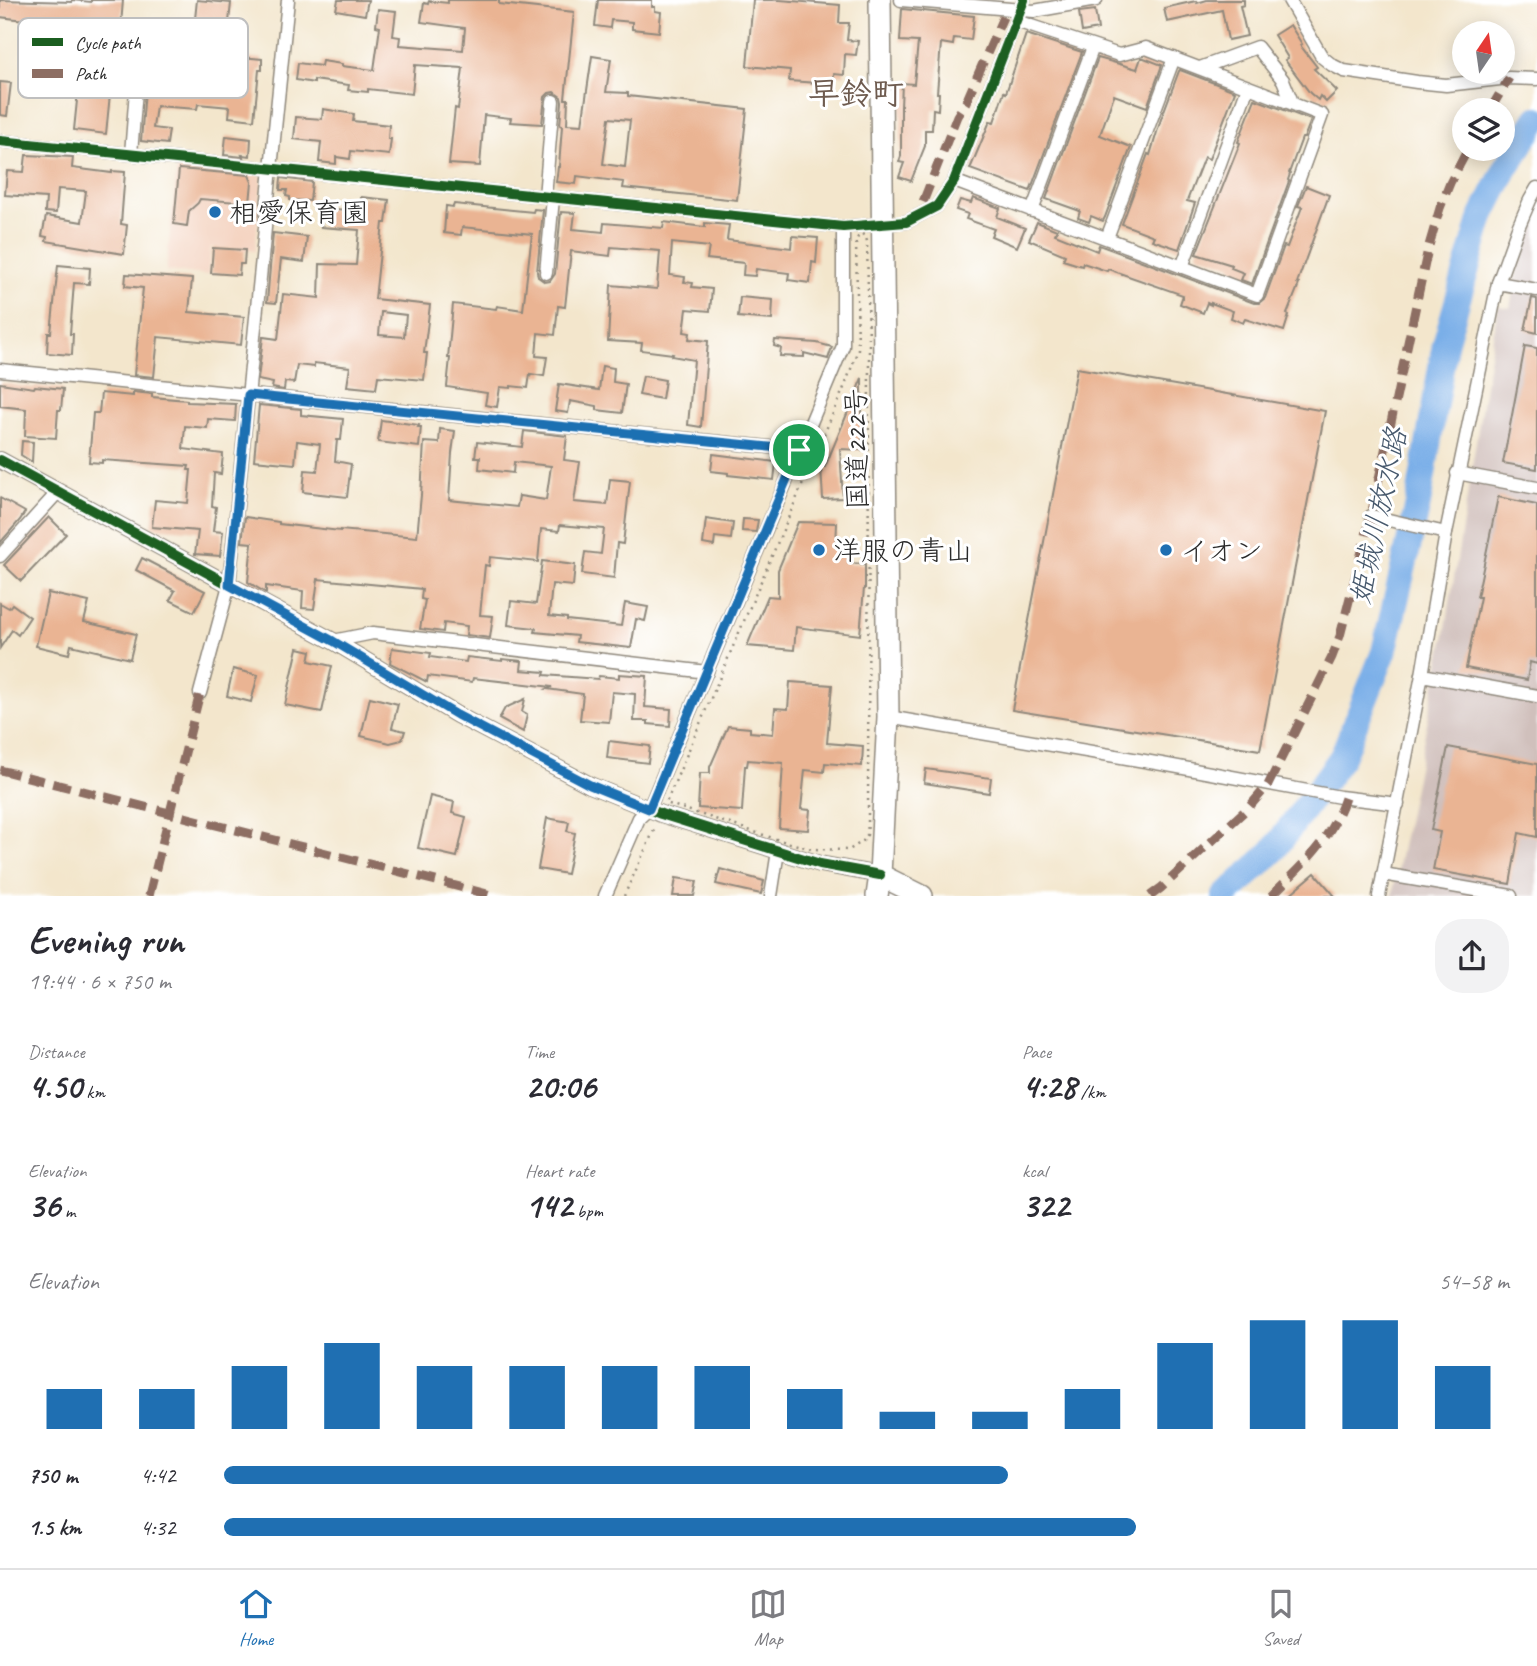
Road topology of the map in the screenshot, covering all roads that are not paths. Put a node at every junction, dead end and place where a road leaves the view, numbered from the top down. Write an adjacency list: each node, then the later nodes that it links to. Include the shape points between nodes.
1 (288, 0): 18 (street)
2 (880, 0): 23 (highway, 国道222号)
3 (901, 0): 6 (street)
4 (1096, 0): 7 (street)
5 (1289, 0): 11 (street, via 1322,57 1344,71 1446,85)
6 (993, 4): 7 (street)
7 (1020, 10): 8 (street); 19 (street)
8 (1093, 47): 9 (street, via 1119,55 1146,48); 22 (street)
9 (1174, 58): 10 (street); 25 (street)
10 (1200, 68): 12 (street); 15 (street, via 1257,47 1283,80)
11 (1537, 79)
12 (1248, 87): 15 (street); 26 (street)
13 (135, 98): 17 (street)
14 (553, 101): 21 (street)
15 (1292, 103): 26 (street, via 1322,115 1257,296)
16 (0, 141): 17 (street)
17 (131, 155): 18 (street)
18 (271, 169): 21 (street); 31 (street)
19 (954, 181): 22 (street); 23 (street, via 937,206 906,222)
20 (1537, 188): 28 (street)
21 (549, 197): 24 (street); 27 (street)
22 (1032, 211): 25 (street)
23 (881, 224): 24 (street); 46 (highway, 国道222号)
24 (843, 227): 32 (street, via 844,346)
25 (1107, 238): 26 (street)
26 (1182, 267)
27 (546, 273)
28 (1498, 283): 29 (street); 34 (street)
29 (1537, 290)
30 (0, 370): 31 (street)
31 (248, 395): 32 (street); 40 (street)
32 (799, 450): 42 (street)
33 (0, 460): 36 (street)
34 (1457, 473): 35 (street); 38 (street)
35 (1537, 488)
36 (58, 492): 39 (street); 40 (street)
37 (1370, 516): 38 (street)
38 (1446, 533): 43 (street)
39 (0, 556)
40 (229, 585): 41 (street); 44 (street)
41 (333, 641): 42 (street, via 373,633); 48 (street, via 469,721)
42 (707, 672): 48 (street)
43 (1422, 675): 45 (street); 47 (street)
44 (200, 693)
45 (1537, 696)
46 (888, 717): 47 (street); 51 (highway, 国道222号)
47 (1398, 804): 50 (street)
48 (654, 815): 49 (street); 52 (street, via 639,818)
49 (778, 851): 51 (street); 53 (street)
50 (1383, 874): 55 (street); 56 (street)
51 (879, 886): 54 (highway)
52 (605, 896)
53 (771, 896)
54 (922, 896)
55 (1379, 896)
56 (1511, 896)

